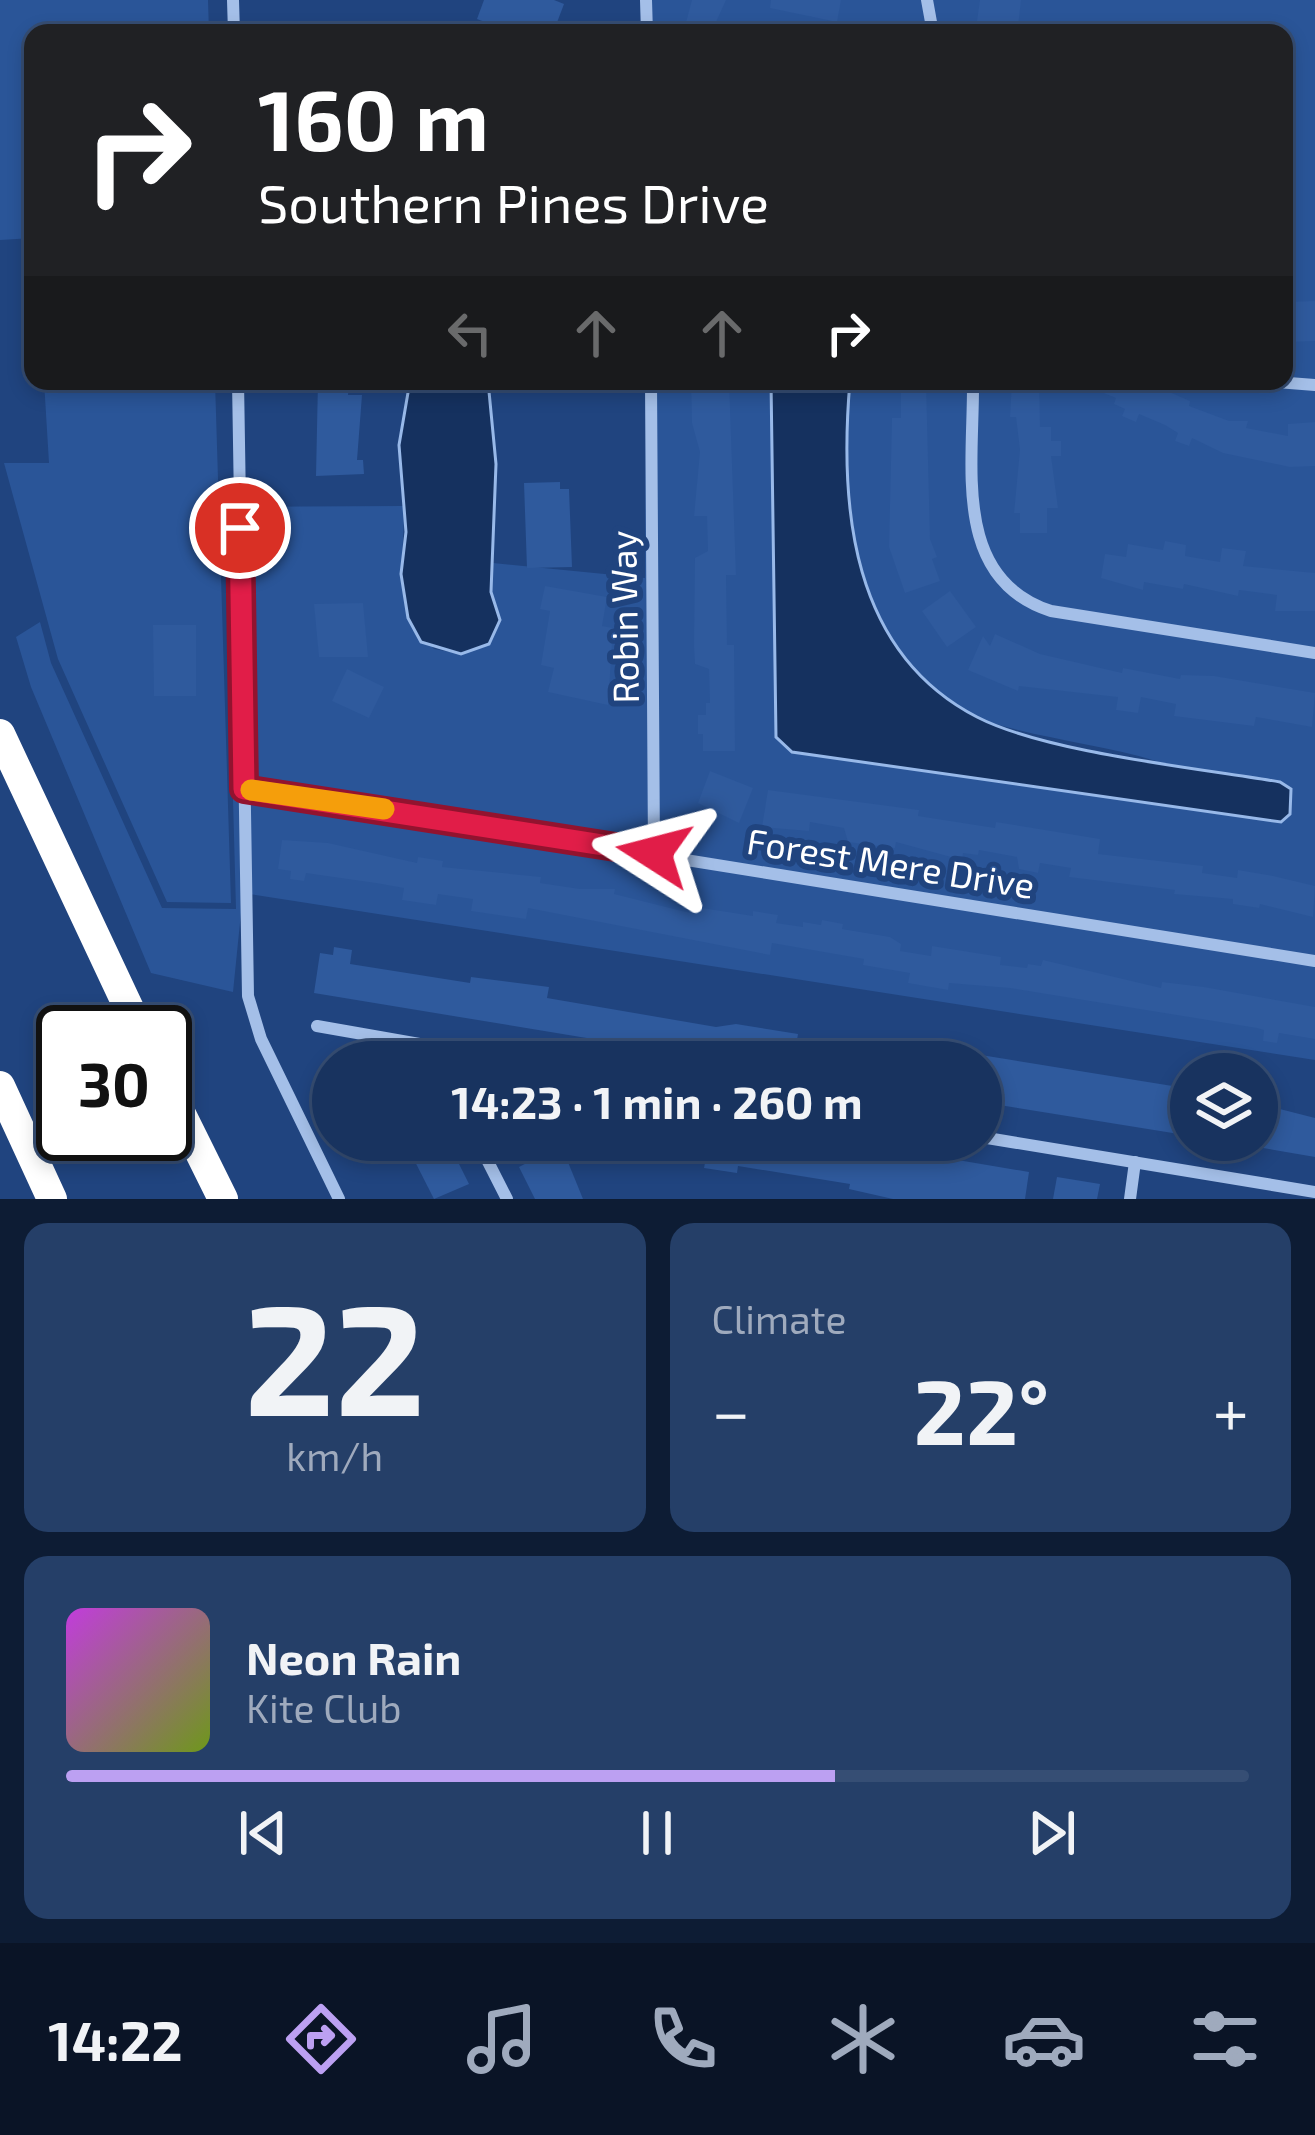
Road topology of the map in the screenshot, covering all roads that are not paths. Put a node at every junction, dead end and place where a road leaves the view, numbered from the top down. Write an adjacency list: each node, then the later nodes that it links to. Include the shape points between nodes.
1 (238, 390): 6 (street)
2 (651, 390): 7 (street, Robin Way)
3 (973, 390): 4 (street, via 974,522 986,560 1014,595 1083,617)
4 (1315, 653)
5 (0, 734): 9 (highway)
6 (244, 789): 7 (street, Forest Mere Drive); 20 (street, via 253,1018)
7 (654, 853): 8 (street, Forest Mere Drive)
8 (1315, 961)
9 (127, 1005)
10 (317, 1026): 11 (street)
11 (401, 1041)
12 (0, 1086): 18 (highway)
13 (192, 1136): 19 (highway)
14 (1002, 1140): 16 (street)
15 (488, 1161): 21 (street)
16 (1135, 1162): 17 (street); 22 (street)
17 (1315, 1192)
18 (52, 1199)
19 (223, 1199)
20 (339, 1199)
21 (507, 1199)
22 (1130, 1199)

